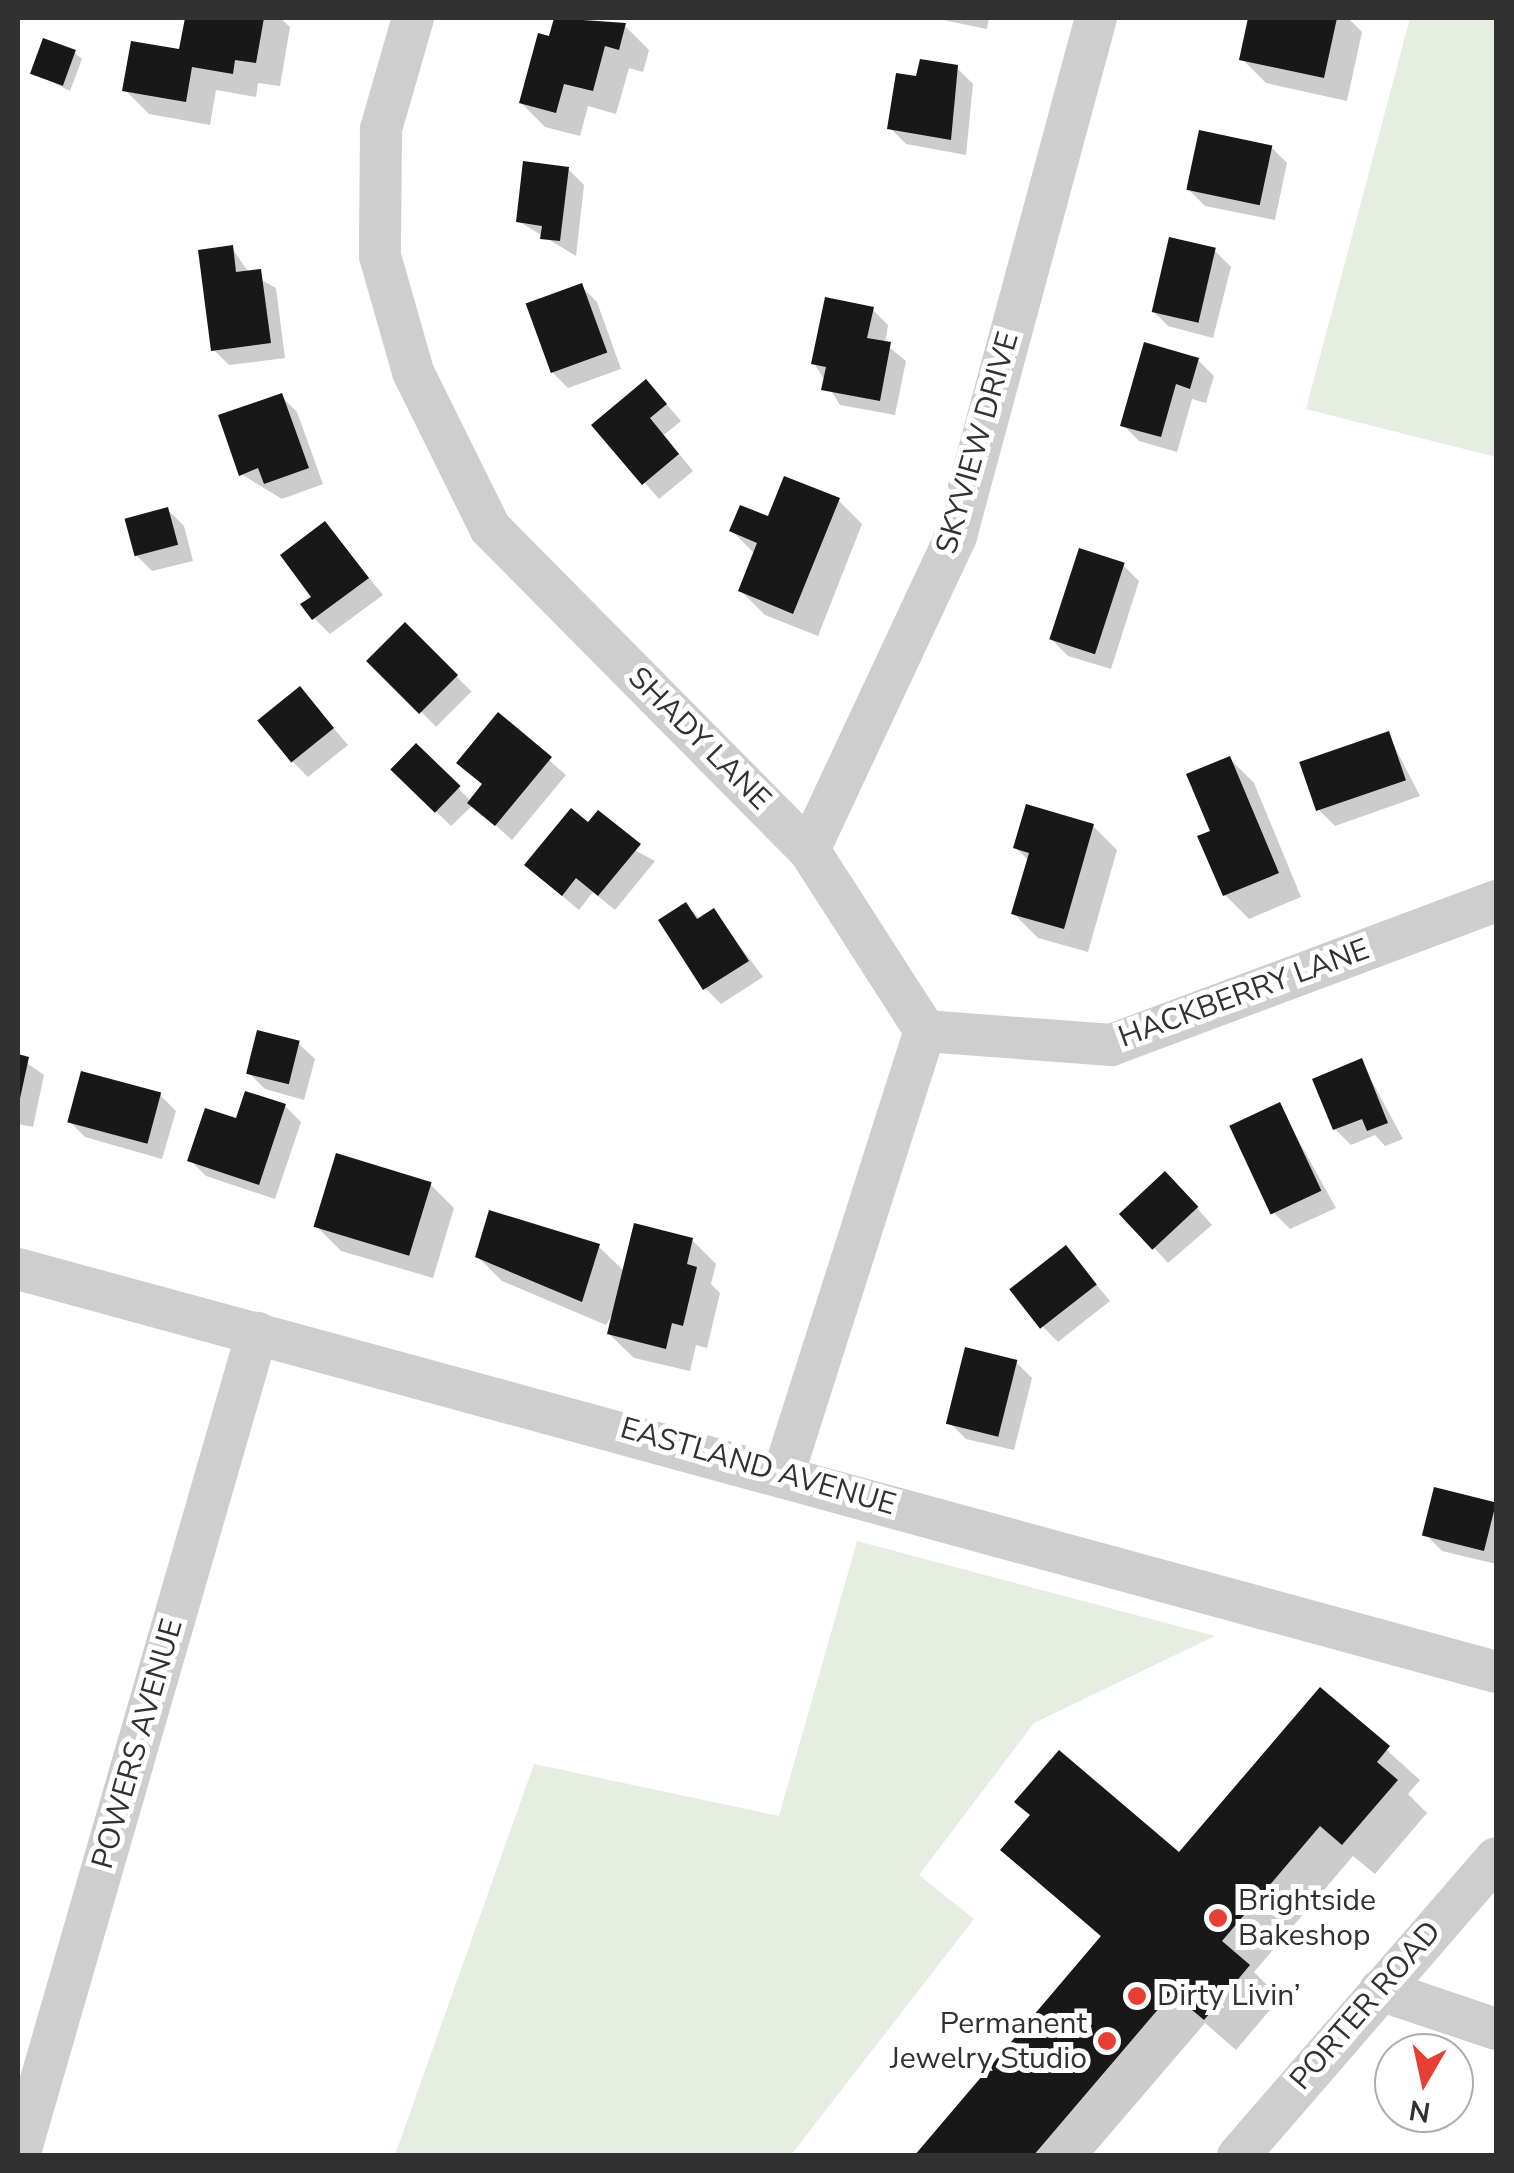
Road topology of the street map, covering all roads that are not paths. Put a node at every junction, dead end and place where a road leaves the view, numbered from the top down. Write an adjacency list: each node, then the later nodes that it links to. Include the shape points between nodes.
1 (413, 18): 3 (street, SHADY LANE, via 381,129 380,256 414,372 490,528)
2 (1096, 18): 3 (street, SKYVIEW DRIVE, via 956,536)
3 (808, 850): 5 (street, SHADY LANE)
4 (1496, 900): 5 (street, HACKBERRY LANE, via 1111,1045)
5 (925, 1031): 8 (street)
6 (18, 1269): 7 (street, EASTLAND AVENUE)
7 (257, 1333): 8 (street, EASTLAND AVENUE); 13 (street, POWERS AVENUE)
8 (784, 1472): 9 (street, EASTLAND AVENUE, via 1261,1614)
9 (1496, 1672)
10 (1496, 1858): 11 (street, PORTER ROAD)
11 (1380, 1990): 12 (street); 14 (street, PORTER ROAD)
12 (1496, 2028)
13 (19, 2156)
14 (1238, 2156)

